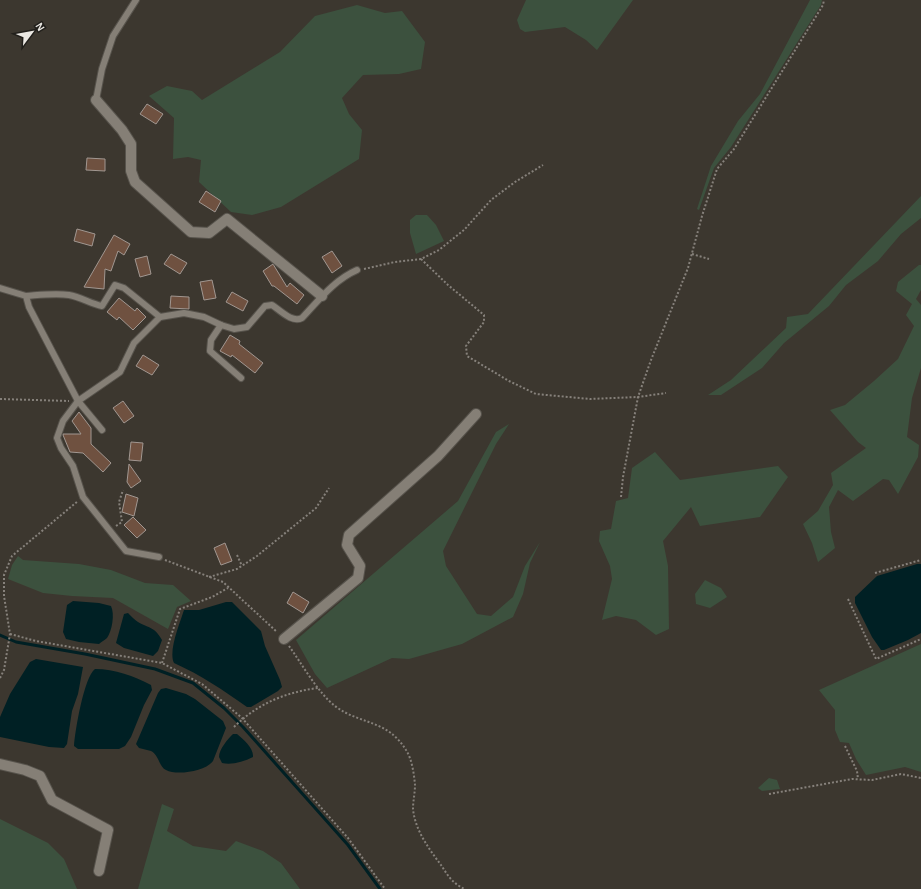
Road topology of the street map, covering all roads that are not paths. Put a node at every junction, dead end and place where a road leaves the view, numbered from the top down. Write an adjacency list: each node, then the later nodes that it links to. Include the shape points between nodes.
1 (136, 0): 2 (lane, via 113,36 102,68)
2 (96, 100): 6 (street, via 131,144 131,171 135,182 191,232 209,233 227,219)
3 (356, 270): 6 (lane, via 345,275)
4 (0, 288): 5 (lane)
5 (26, 296): 7 (lane, via 56,294 102,306 115,285 124,288); 10 (lane, via 28,307)
6 (322, 296): 8 (lane, via 298,320 292,319 272,305 265,306 247,327 234,329)
7 (160, 316): 8 (lane, via 184,313 204,317); 10 (lane, via 134,343 120,372)
8 (221, 325): 9 (lane, via 211,340 210,351)
9 (241, 378)
10 (78, 401): 12 (lane); 13 (lane, via 63,421 57,438 73,466 83,497 126,551)
11 (476, 414): 14 (street, via 438,456 348,534 346,545 360,566 358,578)
12 (102, 430)
13 (159, 557)
14 (284, 639)
15 (0, 764): 16 (street, via 40,776 52,800 108,830)
16 (99, 871)

